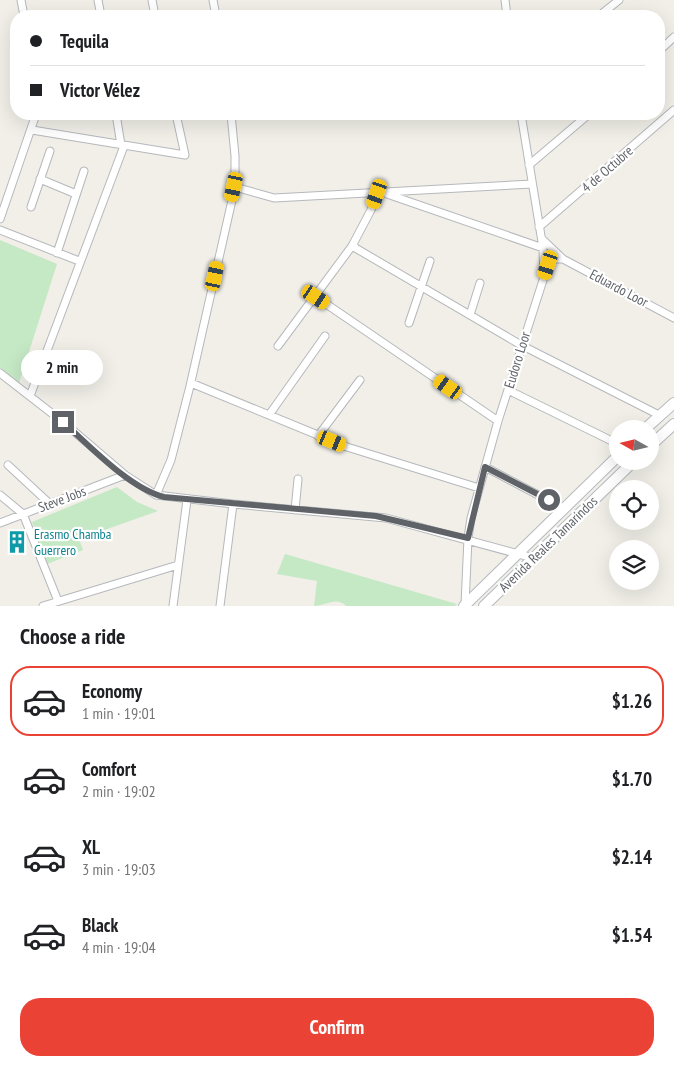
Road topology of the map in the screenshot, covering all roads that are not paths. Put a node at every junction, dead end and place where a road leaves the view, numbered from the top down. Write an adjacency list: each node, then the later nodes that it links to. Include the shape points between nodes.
1 (619, 0): 2 (street)
2 (606, 10)
3 (34, 120): 10 (street)
4 (117, 120): 11 (street)
5 (177, 120): 11 (street, via 185,155)
6 (232, 120): 17 (street)
7 (522, 120): 13 (street, Eudoro Loor)
8 (579, 120): 13 (street)
9 (662, 120): 22 (street, 4 de Octubre)
10 (32, 130): 11 (street); 21 (street)
11 (122, 146): 29 (street)
12 (50, 151): 15 (street)
13 (529, 165): 16 (street, Eudoro Loor)
14 (84, 171): 19 (street)
15 (40, 179): 19 (street); 20 (street)
16 (532, 184): 18 (street); 22 (street, Eudoro Loor)
17 (234, 187): 18 (street, via 274,198); 43 (street)
18 (380, 193): 25 (street); 26 (street)
19 (76, 194): 27 (street)
20 (31, 207)
21 (0, 219)
22 (539, 227): 24 (street, Eudoro Loor)
23 (0, 230): 27 (street)
24 (541, 238): 26 (street, Eudoro Loor); 28 (street, Eduardo Loor)
25 (354, 246): 33 (street); 34 (street)
26 (543, 248): 31 (street, Eudoro Loor)
27 (57, 252): 29 (street)
28 (563, 259): 31 (street, via 552,259); 36 (street, Eduardo Loor)
29 (79, 261): 45 (street)
30 (430, 261): 33 (street)
31 (544, 277): 39 (street, Eudoro Loor)
32 (480, 283): 35 (street)
33 (420, 286): 35 (street); 37 (street)
34 (316, 297): 40 (street); 50 (street)
35 (470, 315): 39 (street)
36 (674, 318)
37 (410, 323)
38 (325, 336): 47 (street)
39 (521, 345): 44 (street, Eudoro Loor); 48 (street)
40 (278, 346)
41 (0, 373): 45 (street)
42 (360, 380): 52 (street)
43 (191, 382): 47 (street); 63 (street, via 171,460)
44 (508, 390): 50 (street, Eudoro Loor); 54 (street)
45 (30, 396): 59 (street)
46 (674, 402): 48 (main road)
47 (269, 415): 52 (street)
48 (659, 415): 49 (main road)
49 (654, 420)
50 (498, 421): 57 (street, Eudoro Loor)
51 (674, 424): 53 (main road)
52 (318, 436): 61 (street)
53 (659, 438)
54 (609, 440)
55 (8, 465): 65 (street)
56 (609, 465): 67 (main road, Avenida Reales Tamarindos)
57 (485, 467): 61 (street, Eudoro Loor); 67 (street)
58 (625, 470): 73 (main road, Avenida Reales Tamarindos)
59 (125, 475): 63 (street); 65 (street, Steve Jobs)
60 (298, 479): 68 (street)
61 (479, 488): 71 (street, Eudoro Loor)
62 (0, 495): 69 (street)
63 (156, 495): 64 (street)
64 (187, 500): 66 (street); 74 (street)
65 (50, 504): 69 (street, Steve Jobs)
66 (234, 504): 68 (street); 78 (street)
67 (565, 509): 72 (main road, Avenida Reales Tamarindos)
68 (295, 510): 71 (street, via 381,517)
69 (23, 514): 70 (street, Steve Jobs); 75 (street)
70 (0, 523)
71 (468, 538): 72 (street); 79 (street, Eudoro Loor)
72 (518, 554): 73 (street); 79 (main road, Avenida Reales Tamarindos)
73 (533, 558): 80 (main road, Avenida Reales Tamarindos)
74 (178, 566): 75 (street); 77 (street)
75 (58, 601): 76 (street)
76 (43, 606)
77 (173, 606)
78 (220, 606)
79 (464, 606)
80 (484, 606)

